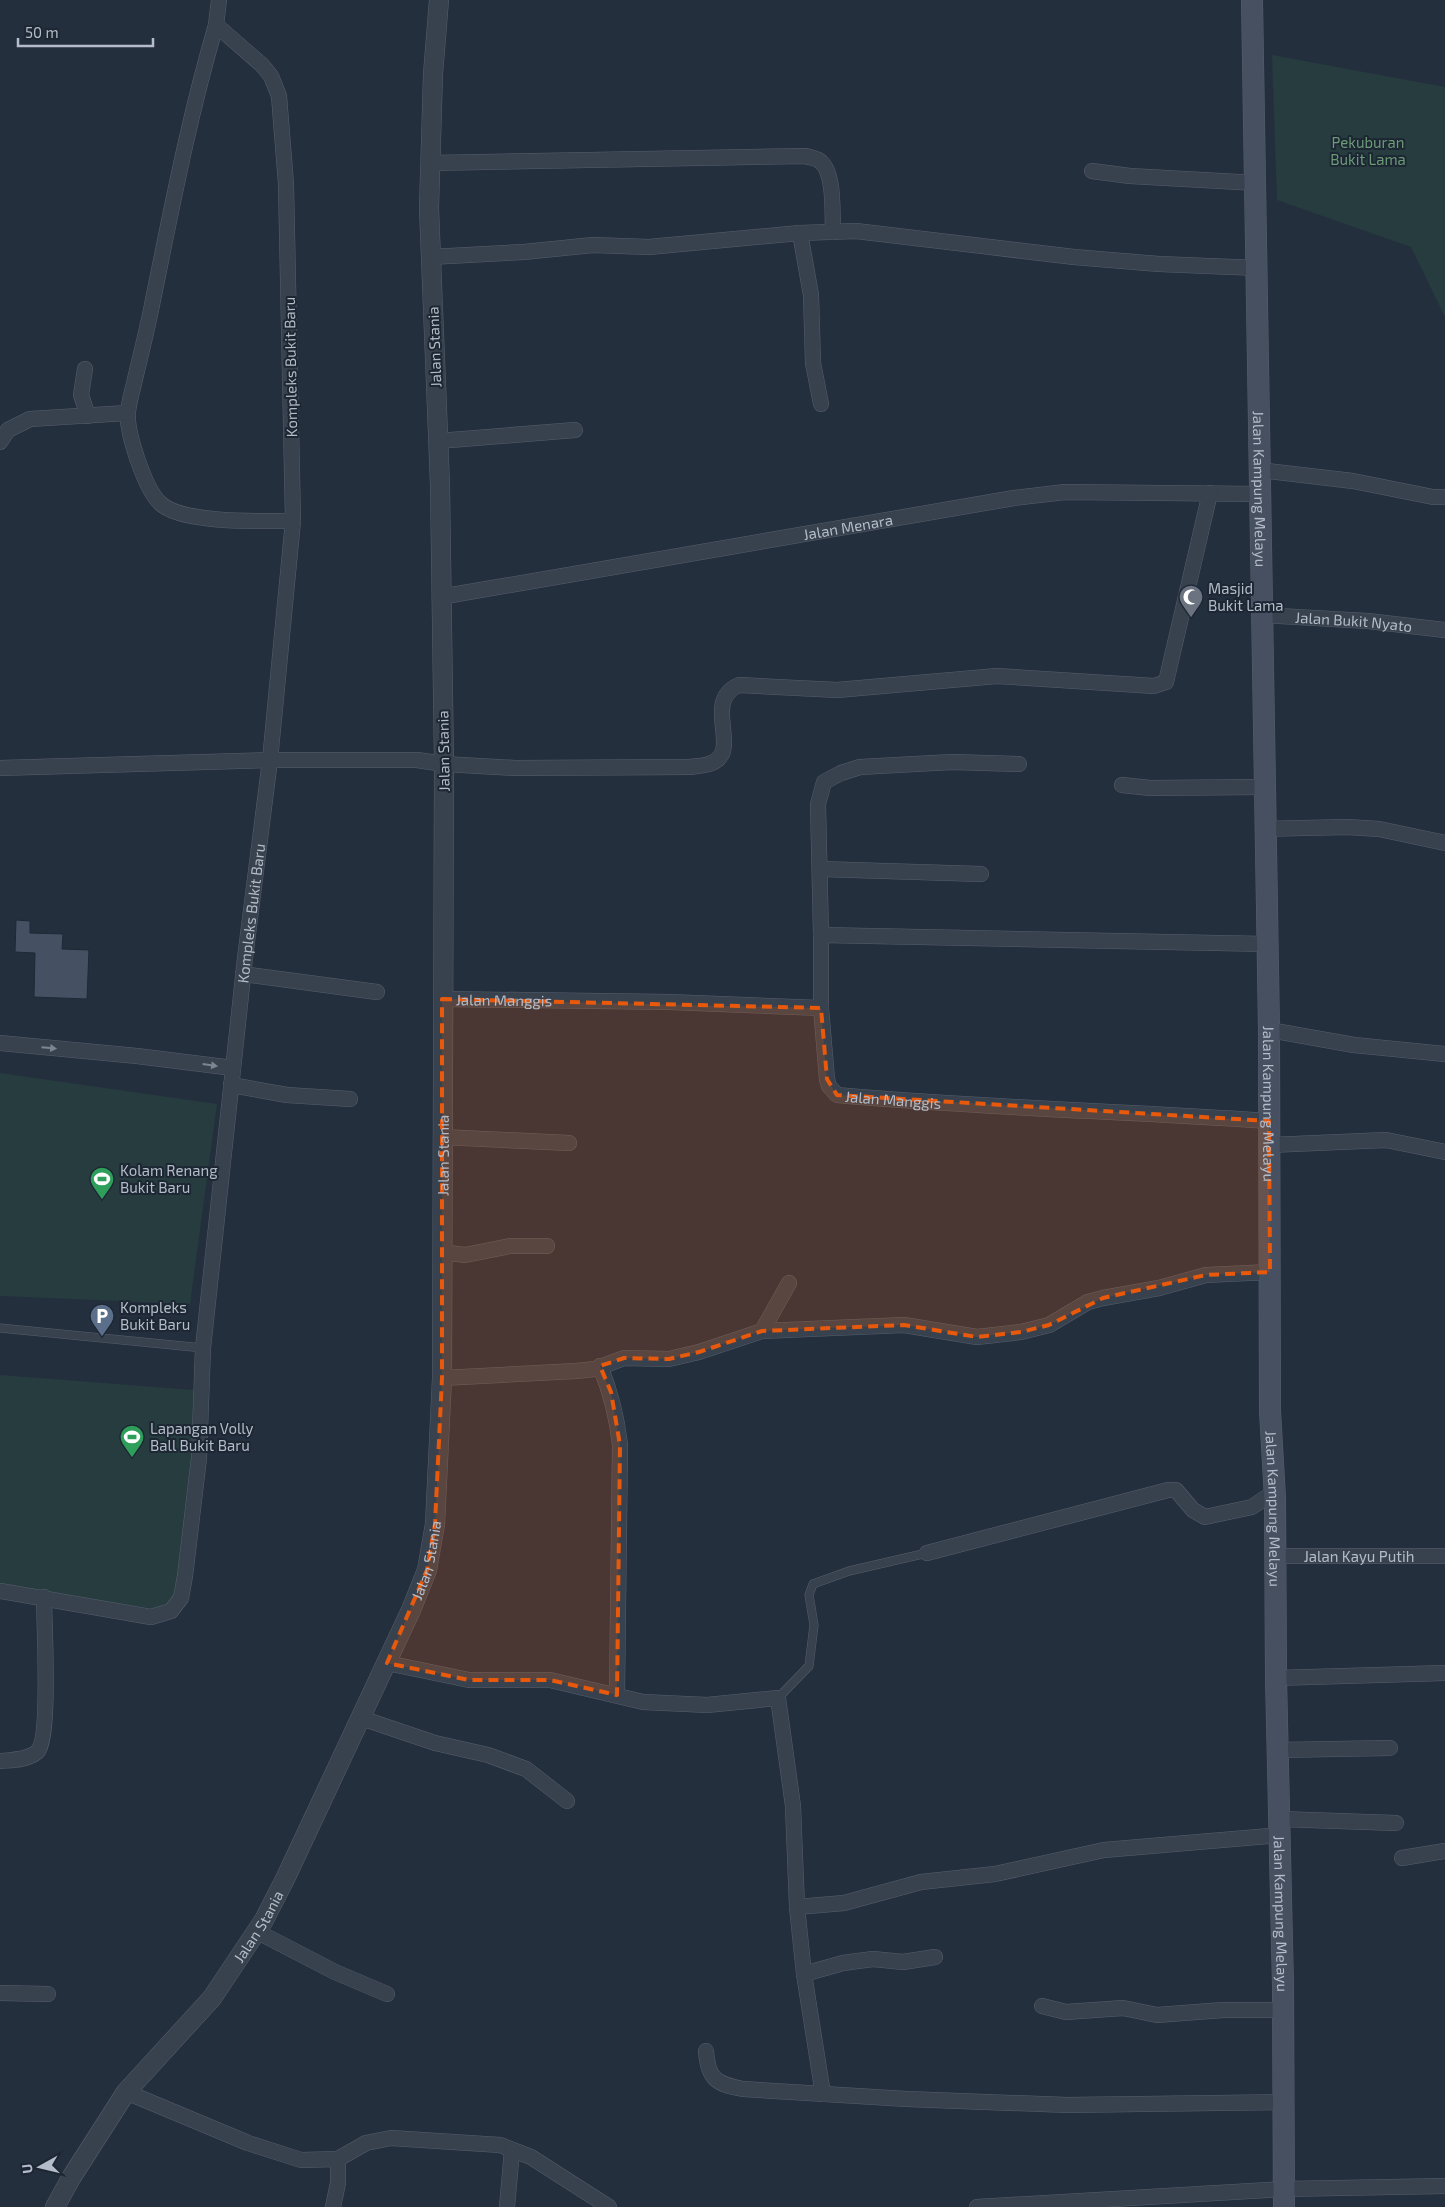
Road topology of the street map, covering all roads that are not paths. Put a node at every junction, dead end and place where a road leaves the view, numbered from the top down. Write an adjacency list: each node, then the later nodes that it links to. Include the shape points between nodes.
1 (220, 0): 4 (street)
2 (439, 0): 5 (street, Jalan Stania)
3 (1252, 0): 7 (main road, Jalan Kampung Melayu)
4 (216, 25): 14 (street, via 199,82); 23 (street, Kompleks Bukit Baru, via 262,65 280,96 286,184)
5 (430, 163): 8 (street, via 806,156 822,162 827,170); 10 (street, Jalan Stania)
6 (1092, 171): 7 (street)
7 (1256, 183): 11 (main road, Jalan Kampung Melayu)
8 (833, 232): 9 (street); 11 (street, via 856,231 1074,257)
9 (800, 233): 10 (street, via 649,248 593,245); 13 (street, via 811,296 813,363)
10 (430, 257): 17 (street, Jalan Stania)
11 (1258, 268): 19 (main road, Jalan Kampung Melayu)
12 (86, 369): 15 (street, via 81,395)
13 (821, 404)
14 (127, 413): 15 (street); 23 (street, via 135,453 149,488 168,509 192,516)
15 (88, 416): 18 (street, via 30,419 8,430)
16 (575, 430): 17 (street)
17 (438, 441): 24 (street, Jalan Stania)
18 (0, 442)
19 (1259, 470): 21 (main road, Jalan Kampung Melayu); 22 (street, via 1353,481)
20 (1210, 493): 21 (street, Jalan Menara); 24 (street, Jalan Menara, via 1065,492 1014,498); 28 (street, via 1166,682 1154,686 997,676 837,690 739,685 729,689 723,698 724,750 710,764 689,767 525,768)
21 (1259, 494): 25 (main road, Jalan Kampung Melayu)
22 (1445, 497)
23 (293, 521): 27 (street, Kompleks Bukit Baru)
24 (440, 597): 28 (street, Jalan Stania)
25 (1263, 615): 26 (street, Jalan Bukit Nyato, via 1368,620); 32 (main road, Jalan Kampung Melayu)
26 (1445, 630)
27 (270, 760): 28 (street, via 417,760); 30 (street); 39 (street, Kompleks Bukit Baru)
28 (444, 764): 41 (street, Jalan Stania)
29 (1019, 764): 35 (street, via 952,762 860,767 841,773 824,782 818,804)
30 (0, 768)
31 (1122, 785): 32 (street, via 1150,788)
32 (1264, 787): 33 (main road, Jalan Kampung Melayu)
33 (1264, 829): 34 (street, via 1379,829); 38 (main road, Jalan Kampung Melayu)
34 (1445, 843)
35 (820, 869): 36 (street); 37 (street)
36 (981, 874)
37 (821, 934): 38 (street); 42 (street)
38 (1268, 944): 43 (main road, Jalan Kampung Melayu)
39 (243, 974): 40 (street); 46 (street, Kompleks Bukit Baru)
40 (377, 992)
41 (442, 999): 42 (street, Jalan Manggis); 50 (street, Jalan Stania)
42 (821, 1008): 49 (street, Jalan Manggis, via 827,1079 837,1095)
43 (1269, 1030): 45 (street, via 1354,1046); 49 (main road, Jalan Kampung Melayu)
44 (0, 1043): 46 (street, one-way to 46)
45 (1445, 1054)
46 (233, 1068): 47 (street, Kompleks Bukit Baru)
47 (231, 1085): 48 (street, via 287,1095); 60 (street, Kompleks Bukit Baru)
48 (350, 1099)
49 (1270, 1122): 52 (main road, Jalan Kampung Melayu)
50 (442, 1137): 51 (street); 55 (street, Jalan Stania)
51 (570, 1143)
52 (1270, 1146): 53 (street, via 1386,1140); 56 (main road, Jalan Kampung Melayu)
53 (1445, 1152)
54 (547, 1246): 55 (street, via 510,1246 465,1255)
55 (441, 1252): 62 (street, Jalan Stania)
56 (1270, 1272): 59 (street, via 1206,1275 1103,1298 1088,1302 1049,1325 1021,1332 977,1337 904,1325); 63 (main road, Jalan Kampung Melayu)
57 (789, 1283): 59 (street)
58 (0, 1328): 60 (lane)
59 (762, 1331): 61 (street, via 670,1359 624,1358)
60 (202, 1348): 68 (street, Kompleks Bukit Baru, via 199,1458 180,1598 171,1611 151,1617)
61 (600, 1366): 62 (street, via 576,1372); 72 (street, via 611,1392 620,1445)
62 (442, 1378): 69 (street, Jalan Stania, via 435,1524 427,1570)
63 (1274, 1502): 64 (street, via 1205,1517 1193,1510 1176,1490 1168,1490); 65 (main road, Jalan Kampung Melayu)
64 (927, 1553): 73 (lane, via 849,1571 813,1584 809,1595 814,1625 809,1666)
65 (1274, 1556): 66 (street, Jalan Kayu Putih); 71 (main road, Jalan Kampung Melayu)
66 (1445, 1556)
67 (0, 1591): 68 (street, Kompleks Bukit Baru)
68 (44, 1597): 77 (street, via 46,1701 43,1738 38,1751 31,1756)
69 (387, 1663): 72 (street, via 469,1680 550,1680); 74 (street, Jalan Stania)
70 (1445, 1673): 71 (street)
71 (1276, 1678): 76 (main road, Jalan Kampung Melayu)
72 (617, 1696): 73 (street, via 643,1702 707,1705)
73 (778, 1698): 83 (street, via 793,1806)
74 (361, 1718): 78 (street, via 526,1769); 84 (street, Jalan Stania, via 286,1878)
75 (1390, 1748): 76 (street)
76 (1278, 1750): 80 (main road, Jalan Kampung Melayu)
77 (0, 1762)
78 (567, 1802)
79 (1396, 1823): 80 (street)
80 (1280, 1827): 83 (street, via 1104,1850 1004,1872 921,1882 844,1902); 91 (main road, Jalan Kampung Melayu)
81 (1445, 1851): 82 (street)
82 (1402, 1858)
83 (797, 1907): 86 (street)
84 (256, 1931): 89 (street, via 335,1972); 93 (street, Jalan Stania, via 212,1998)
85 (935, 1957): 86 (street, via 903,1962 873,1959)
86 (804, 1974): 94 (street)
87 (0, 1993): 88 (street)
88 (48, 1994)
89 (387, 1994)
90 (1042, 2006): 91 (street, via 1066,2012 1123,2008 1157,2015)
91 (1283, 2010): 95 (main road, Jalan Kampung Melayu)
92 (706, 2051): 94 (street, via 708,2069 719,2083 726,2086)
93 (126, 2092): 97 (street, via 271,2151 301,2160); 100 (street, Jalan Stania)
94 (823, 2094): 95 (street, via 1067,2105)
95 (1284, 2102): 99 (main road, Jalan Kampung Melayu)
96 (512, 2150): 97 (street, via 500,2145 390,2138 366,2144); 102 (street); 103 (street, via 530,2157)
97 (338, 2159): 101 (street)
98 (1445, 2186): 99 (street)
99 (1284, 2198): 104 (street)
100 (56, 2207)
101 (333, 2207)
102 (507, 2207)
103 (608, 2207)
104 (977, 2207)

